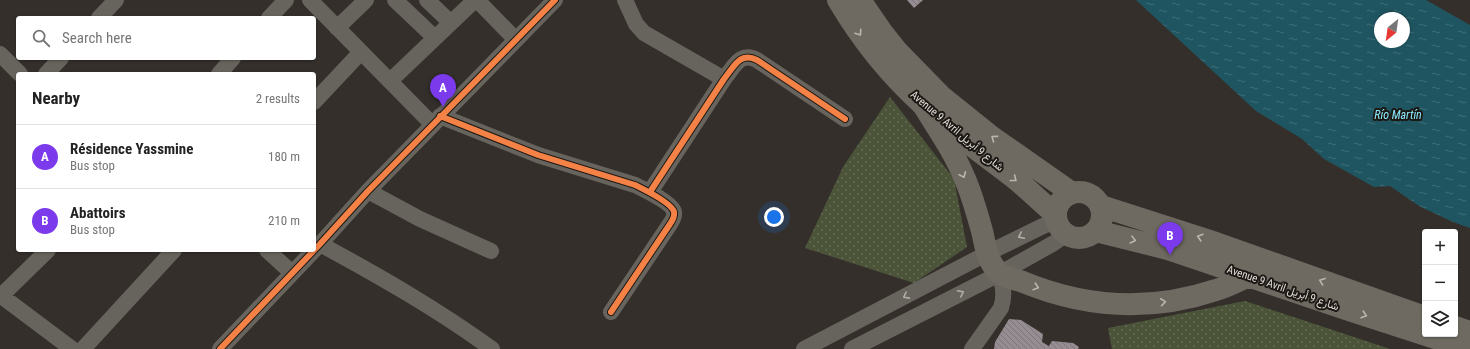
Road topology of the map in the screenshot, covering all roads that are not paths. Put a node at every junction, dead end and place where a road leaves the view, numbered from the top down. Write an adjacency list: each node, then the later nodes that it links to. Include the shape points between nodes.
1 (116, 0): 12 (street)
2 (286, 0): 13 (street)
3 (310, 0): 15 (street)
4 (366, 0): 15 (street)
5 (395, 0): 16 (street)
6 (427, 0): 14 (street)
7 (476, 0): 14 (street); 17 (street)
8 (555, 0): 17 (street)
9 (625, 0): 25 (street, via 636,24 644,33)
10 (838, 0): 28 (highway, Avenue 9 Avril شارع 9 أبريل, one-way to 28, via 866,42)
11 (860, 0): 33 (highway, Avenue 9 Avril شارع 9 أبريل, one-way to 11, via 992,137 941,96 898,52)
12 (101, 16)
13 (271, 16)
14 (451, 23): 16 (street)
15 (337, 28): 18 (street)
16 (435, 38): 26 (street)
17 (516, 40): 30 (street)
18 (361, 52): 26 (street); 27 (street)
19 (0, 54): 22 (street)
20 (59, 60): 23 (street)
21 (231, 60): 24 (street)
22 (18, 72)
23 (48, 72)
24 (221, 72)
25 (724, 79): 29 (street, via 742,58 751,56); 32 (street)
26 (390, 81): 30 (street)
27 (316, 100)
28 (923, 105): 35 (highway, Avenue 9 Avril شارع 9 أبريل, one-way to 35, via 1014,178); 44 (highway, one-way to 44, via 965,179)
29 (845, 119)
30 (436, 120): 31 (street); 32 (street)
31 (368, 191): 37 (street); 39 (street, via 420,220)
32 (650, 192): 49 (street, via 671,207 674,211 673,219)
33 (1072, 193): 34 (highway, Avenue 9 Avril شارع 9 أبريل, via 1089,194); 35 (highway, via 1059,204)
34 (1100, 206): 36 (highway, via 1102,217); 50 (highway, Avenue 9 Avril شارع 9 أبريل, one-way to 34, via 1216,243)
35 (1060, 223): 36 (highway, via 1071,236 1082,238); 44 (street, one-way to 44, via 1043,226); 46 (street, via 1054,243)
36 (1096, 231): 47 (highway, Avenue 9 Avril شارع 9 أبريل, one-way to 47, via 1168,249)
37 (320, 244): 38 (street); 56 (street, via 444,315)
38 (316, 248)
39 (491, 251)
40 (46, 252): 48 (street)
41 (172, 252): 54 (street)
42 (269, 252): 45 (street)
43 (312, 252): 45 (street)
44 (986, 254): 46 (highway); 57 (street, one-way to 57)
45 (292, 273): 55 (street)
46 (999, 274): 47 (highway, one-way to 47, via 1078,299 1128,305 1162,303 1187,298 1217,290); 58 (street, one-way to 46); 59 (street, via 1003,283 1003,302)
47 (1249, 276): 60 (highway, Avenue 9 Avril شارع 9 أبريل, one-way to 60)
48 (1, 296): 53 (street)
49 (611, 312)
50 (1422, 316)
51 (1458, 328): 52 (highway)
52 (1470, 332)
53 (72, 349)
54 (83, 349)
55 (220, 349)
56 (492, 349)
57 (804, 349)
58 (852, 349)
59 (972, 349)
60 (1469, 349)

